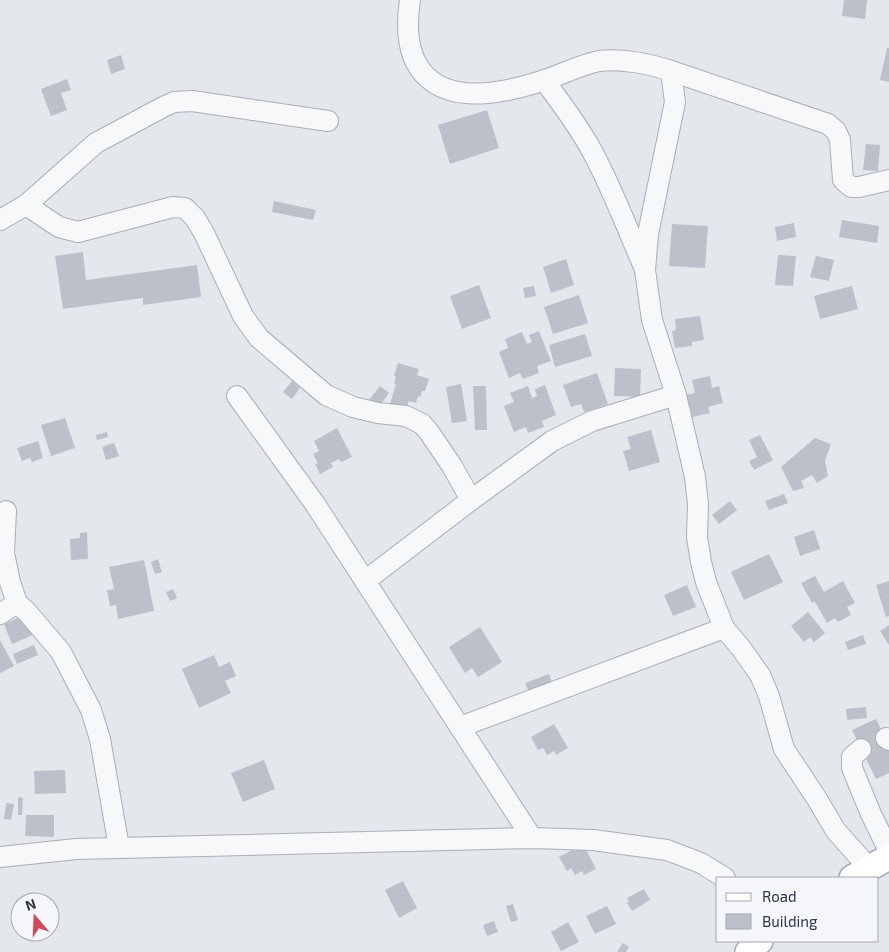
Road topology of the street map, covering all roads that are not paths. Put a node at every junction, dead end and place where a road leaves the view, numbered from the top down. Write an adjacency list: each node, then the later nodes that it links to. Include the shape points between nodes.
1 (410, 0): 3 (street, via 408,30 412,58 433,83 448,90 485,94)
2 (671, 71): 3 (street, via 632,62 601,61); 5 (street, via 828,124 840,140 843,180 852,187); 8 (street, via 675,102 648,234)
3 (544, 80): 8 (street, via 591,150)
4 (328, 120): 6 (street, via 192,101 174,102 96,143)
5 (889, 180)
6 (26, 205): 7 (street); 11 (street, via 59,227 78,232 173,207 185,208 204,233 243,316 259,338 326,395 353,407 406,416 422,424)
7 (0, 220)
8 (645, 270): 9 (street, via 652,320)
9 (676, 394): 11 (street, via 592,421 552,441); 16 (street, via 695,477 701,562)
10 (237, 396): 13 (street, via 315,504)
11 (471, 500): 13 (street)
12 (6, 511): 14 (street, via 4,553)
13 (365, 582): 17 (street)
14 (17, 603): 15 (street); 20 (street, via 60,652 91,710 100,739)
15 (0, 614)
16 (724, 628): 17 (street); 23 (street, via 760,675 784,750 836,831)
17 (460, 727): 19 (street)
18 (861, 749): 21 (street, via 852,757 852,768)
19 (532, 838): 20 (street); 24 (street, via 593,840 667,850 701,862)
20 (119, 847): 22 (street)
21 (889, 851)
22 (0, 857)
23 (870, 868)
24 (724, 877)
25 (759, 942): 26 (main road)
26 (748, 952)

